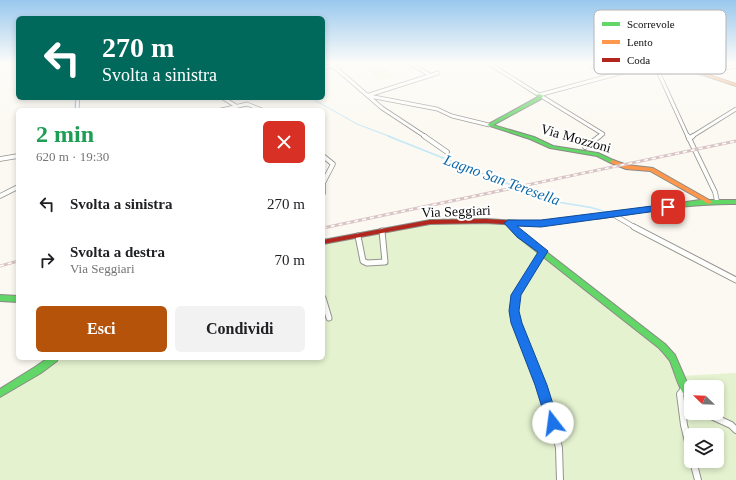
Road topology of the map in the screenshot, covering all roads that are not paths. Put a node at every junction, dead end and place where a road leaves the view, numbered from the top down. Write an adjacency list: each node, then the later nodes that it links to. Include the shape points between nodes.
1 (357, 86): 6 (street)
2 (396, 86): 6 (street)
3 (525, 86): 7 (street)
4 (574, 86): 7 (street)
5 (665, 86): 14 (street)
6 (368, 95): 13 (street, via 437,109 452,116); 16 (street, via 382,108)
7 (540, 96): 13 (street); 15 (street, via 603,134)
8 (226, 100): 9 (street)
9 (236, 106): 10 (street); 11 (street, via 250,103)
10 (228, 108)
11 (259, 108)
12 (736, 109): 14 (street)
13 (489, 125): 24 (street, Via Mozzoni, via 552,147 598,155 626,167 652,169)
14 (689, 139): 23 (street, via 716,192)
15 (585, 148)
16 (448, 152)
17 (16, 156): 19 (street)
18 (325, 158): 20 (street, via 333,164)
19 (0, 159)
20 (325, 179)
21 (16, 188): 22 (street)
22 (0, 196)
23 (717, 201): 24 (street, Via Seggiari); 25 (street, Via Seggiari)
24 (710, 202): 26 (street, Via Seggiari)
25 (736, 202)
26 (614, 215): 27 (street, Via Seggiari, via 534,224); 32 (street)
27 (508, 223): 28 (street, Via Seggiari, via 436,221); 31 (street)
28 (382, 231): 29 (street, Via Seggiari); 29 (street, via 385,262 363,261)
29 (358, 236): 30 (street, Via Seggiari)
30 (325, 242)
31 (543, 251): 38 (street, via 662,346 672,358); 45 (street, via 516,295 514,311 550,410 559,448)
32 (736, 280)
33 (0, 298): 34 (street)
34 (16, 299)
35 (325, 305): 36 (street)
36 (329, 318)
37 (51, 360): 40 (street)
38 (684, 386)
39 (684, 389): 42 (street, via 680,394)
40 (0, 393)
41 (720, 420): 43 (street)
42 (685, 428)
43 (736, 430)
44 (695, 468): 46 (street)
45 (560, 480)
46 (698, 480)

